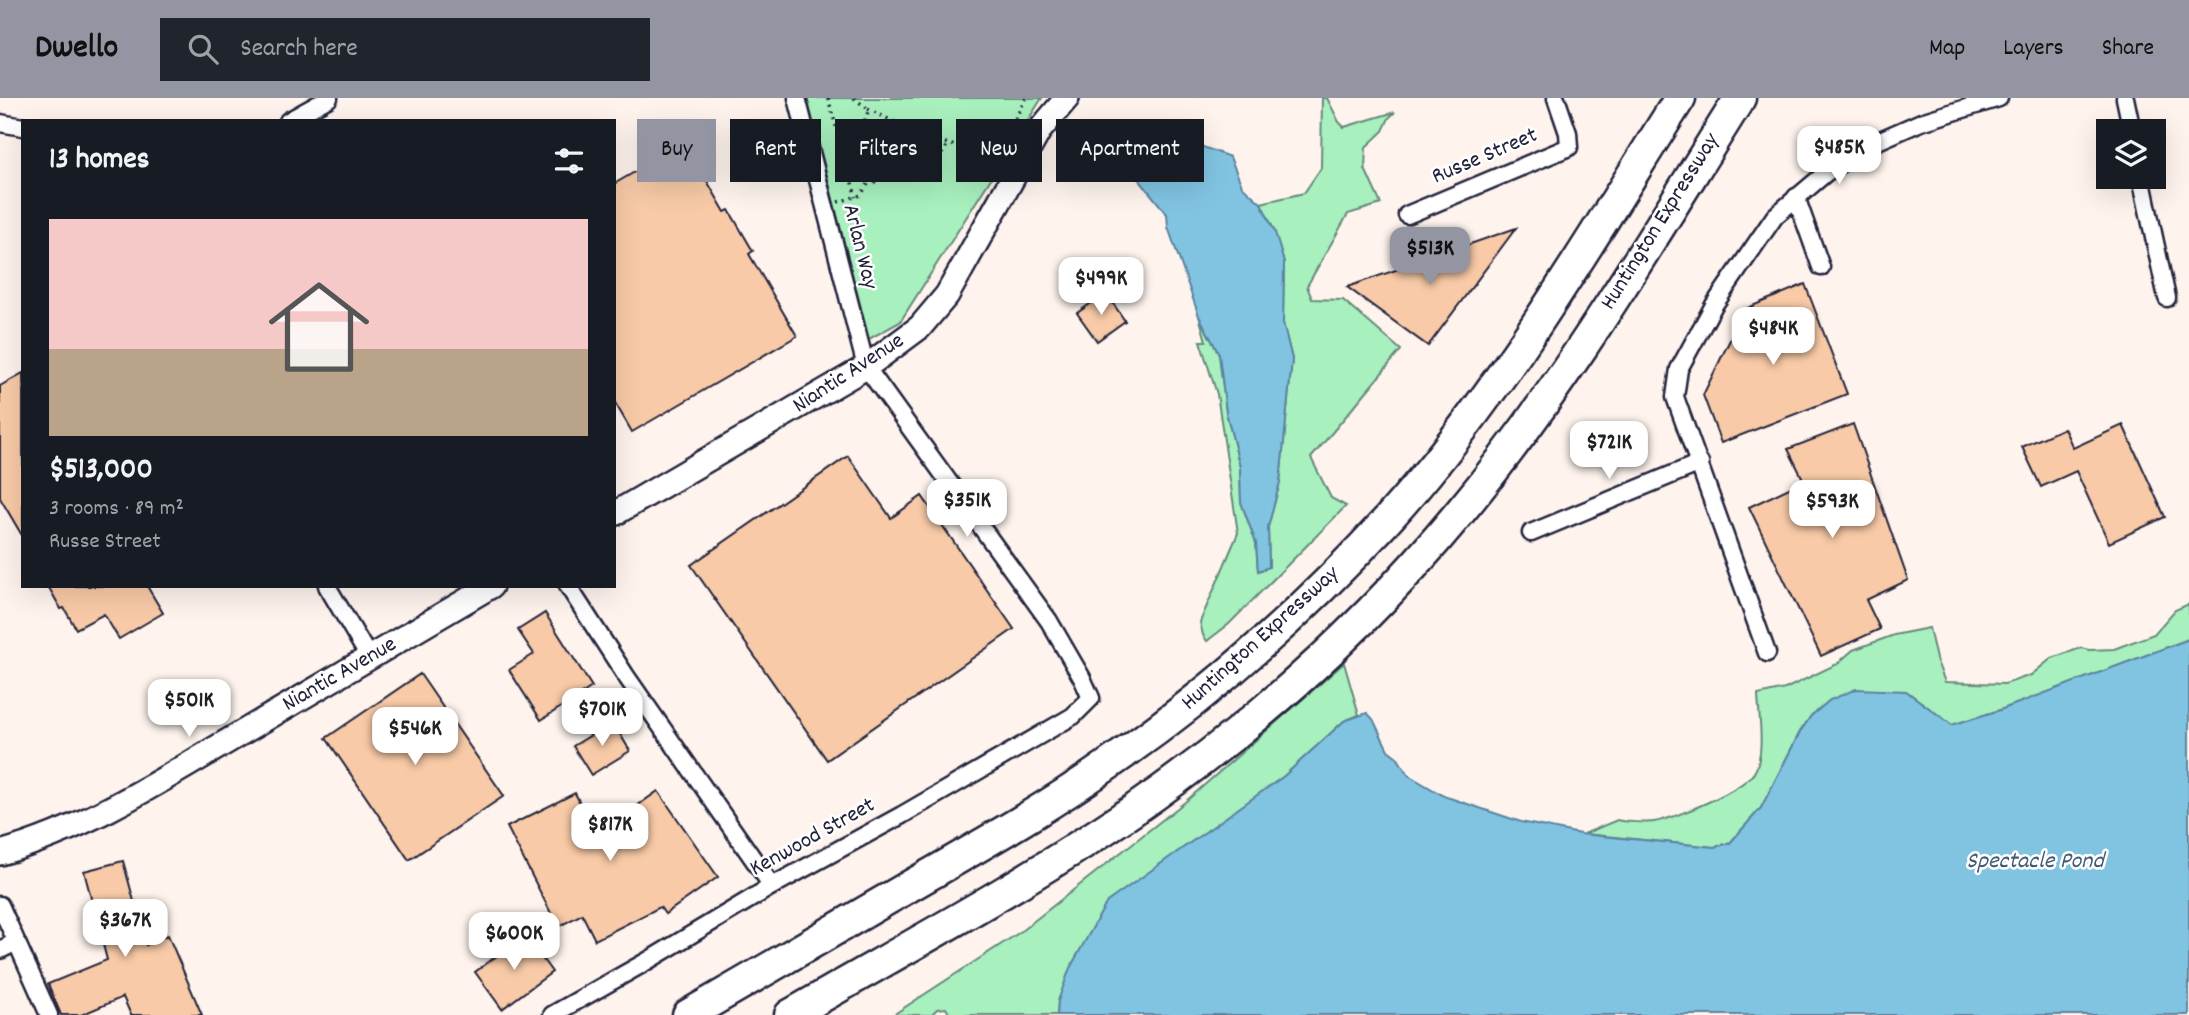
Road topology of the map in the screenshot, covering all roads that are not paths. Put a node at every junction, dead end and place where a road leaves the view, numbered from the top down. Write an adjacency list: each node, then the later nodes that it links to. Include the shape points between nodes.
1 (328, 98): 10 (street)
2 (797, 98): 19 (street, Arlan Way)
3 (1067, 98): 19 (street, Niantic Avenue, via 1039,131 947,295 920,327)
4 (1556, 98): 16 (street, Russe Street, via 1569,146)
5 (1680, 98): 36 (highway, Huntington Expressway, via 1514,358 1469,419 1391,516 1302,607 1198,698 1055,801)
6 (1740, 98): 33 (highway, Huntington Expressway, via 1536,415 1459,514 1373,609 1281,695 1184,773 1079,846)
7 (1999, 98): 9 (street)
8 (2125, 98): 11 (street)
9 (1954, 104): 15 (street, via 1871,144)
10 (291, 119)
11 (2129, 119)
12 (0, 123): 13 (street)
13 (21, 127)
14 (2144, 189): 18 (street)
15 (1796, 197): 17 (street); 20 (street, via 1775,216 1710,313 1679,369 1675,397)
16 (1407, 215)
17 (1821, 267)
18 (2167, 298)
19 (866, 367): 21 (street, Niantic Avenue); 29 (street, Kenwood Street, via 1049,621 1091,698 1073,716)
20 (1700, 463): 22 (street); 26 (street)
21 (616, 513)
22 (1531, 533)
23 (328, 588): 27 (street)
24 (488, 588): 27 (street, Niantic Avenue)
25 (569, 588): 29 (street)
26 (1767, 653)
27 (370, 659): 28 (street, Niantic Avenue, via 74,828)
28 (0, 853)
29 (772, 886): 35 (street, Kenwood Street)
30 (0, 905): 31 (street)
31 (16, 942): 32 (street); 34 (street)
32 (0, 950)
33 (887, 958): 37 (highway, Huntington Expressway); 38 (highway)
34 (49, 1015)
35 (552, 1015)
36 (688, 1015)
37 (790, 1015)
38 (811, 1015)

